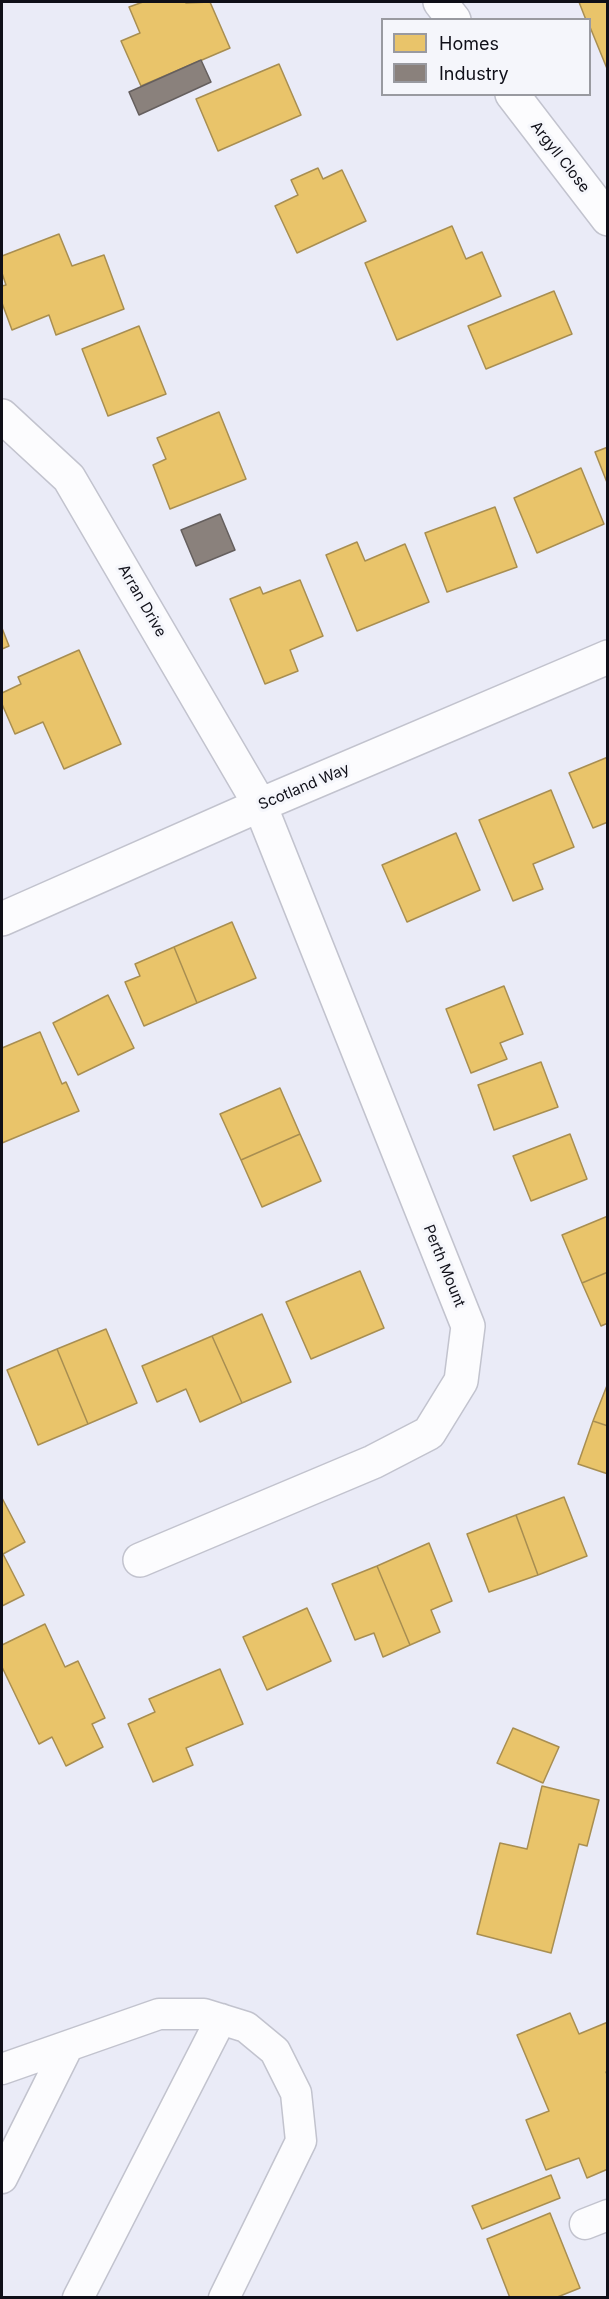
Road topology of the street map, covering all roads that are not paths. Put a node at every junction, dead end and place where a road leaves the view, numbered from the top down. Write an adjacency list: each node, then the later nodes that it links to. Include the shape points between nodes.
1 (440, 2): 2 (street)
2 (452, 18)
3 (514, 96): 4 (street, Argyll Close)
4 (608, 219)
5 (2, 416): 7 (street, Arran Drive, via 69,478)
6 (608, 657): 7 (street, Scotland Way)
7 (260, 805): 8 (street, Scotland Way); 9 (street, Perth Mount, via 468,1326 461,1381 429,1433 373,1462)
8 (2, 919)
9 (140, 1560)
10 (221, 2019): 11 (lane, via 204,2014 159,2014); 14 (lane); 15 (lane, via 246,2027 275,2051 296,2093 301,2141)
11 (68, 2046): 12 (lane); 13 (lane)
12 (2, 2069)
13 (2, 2178)
14 (78, 2298)
15 (224, 2298)

